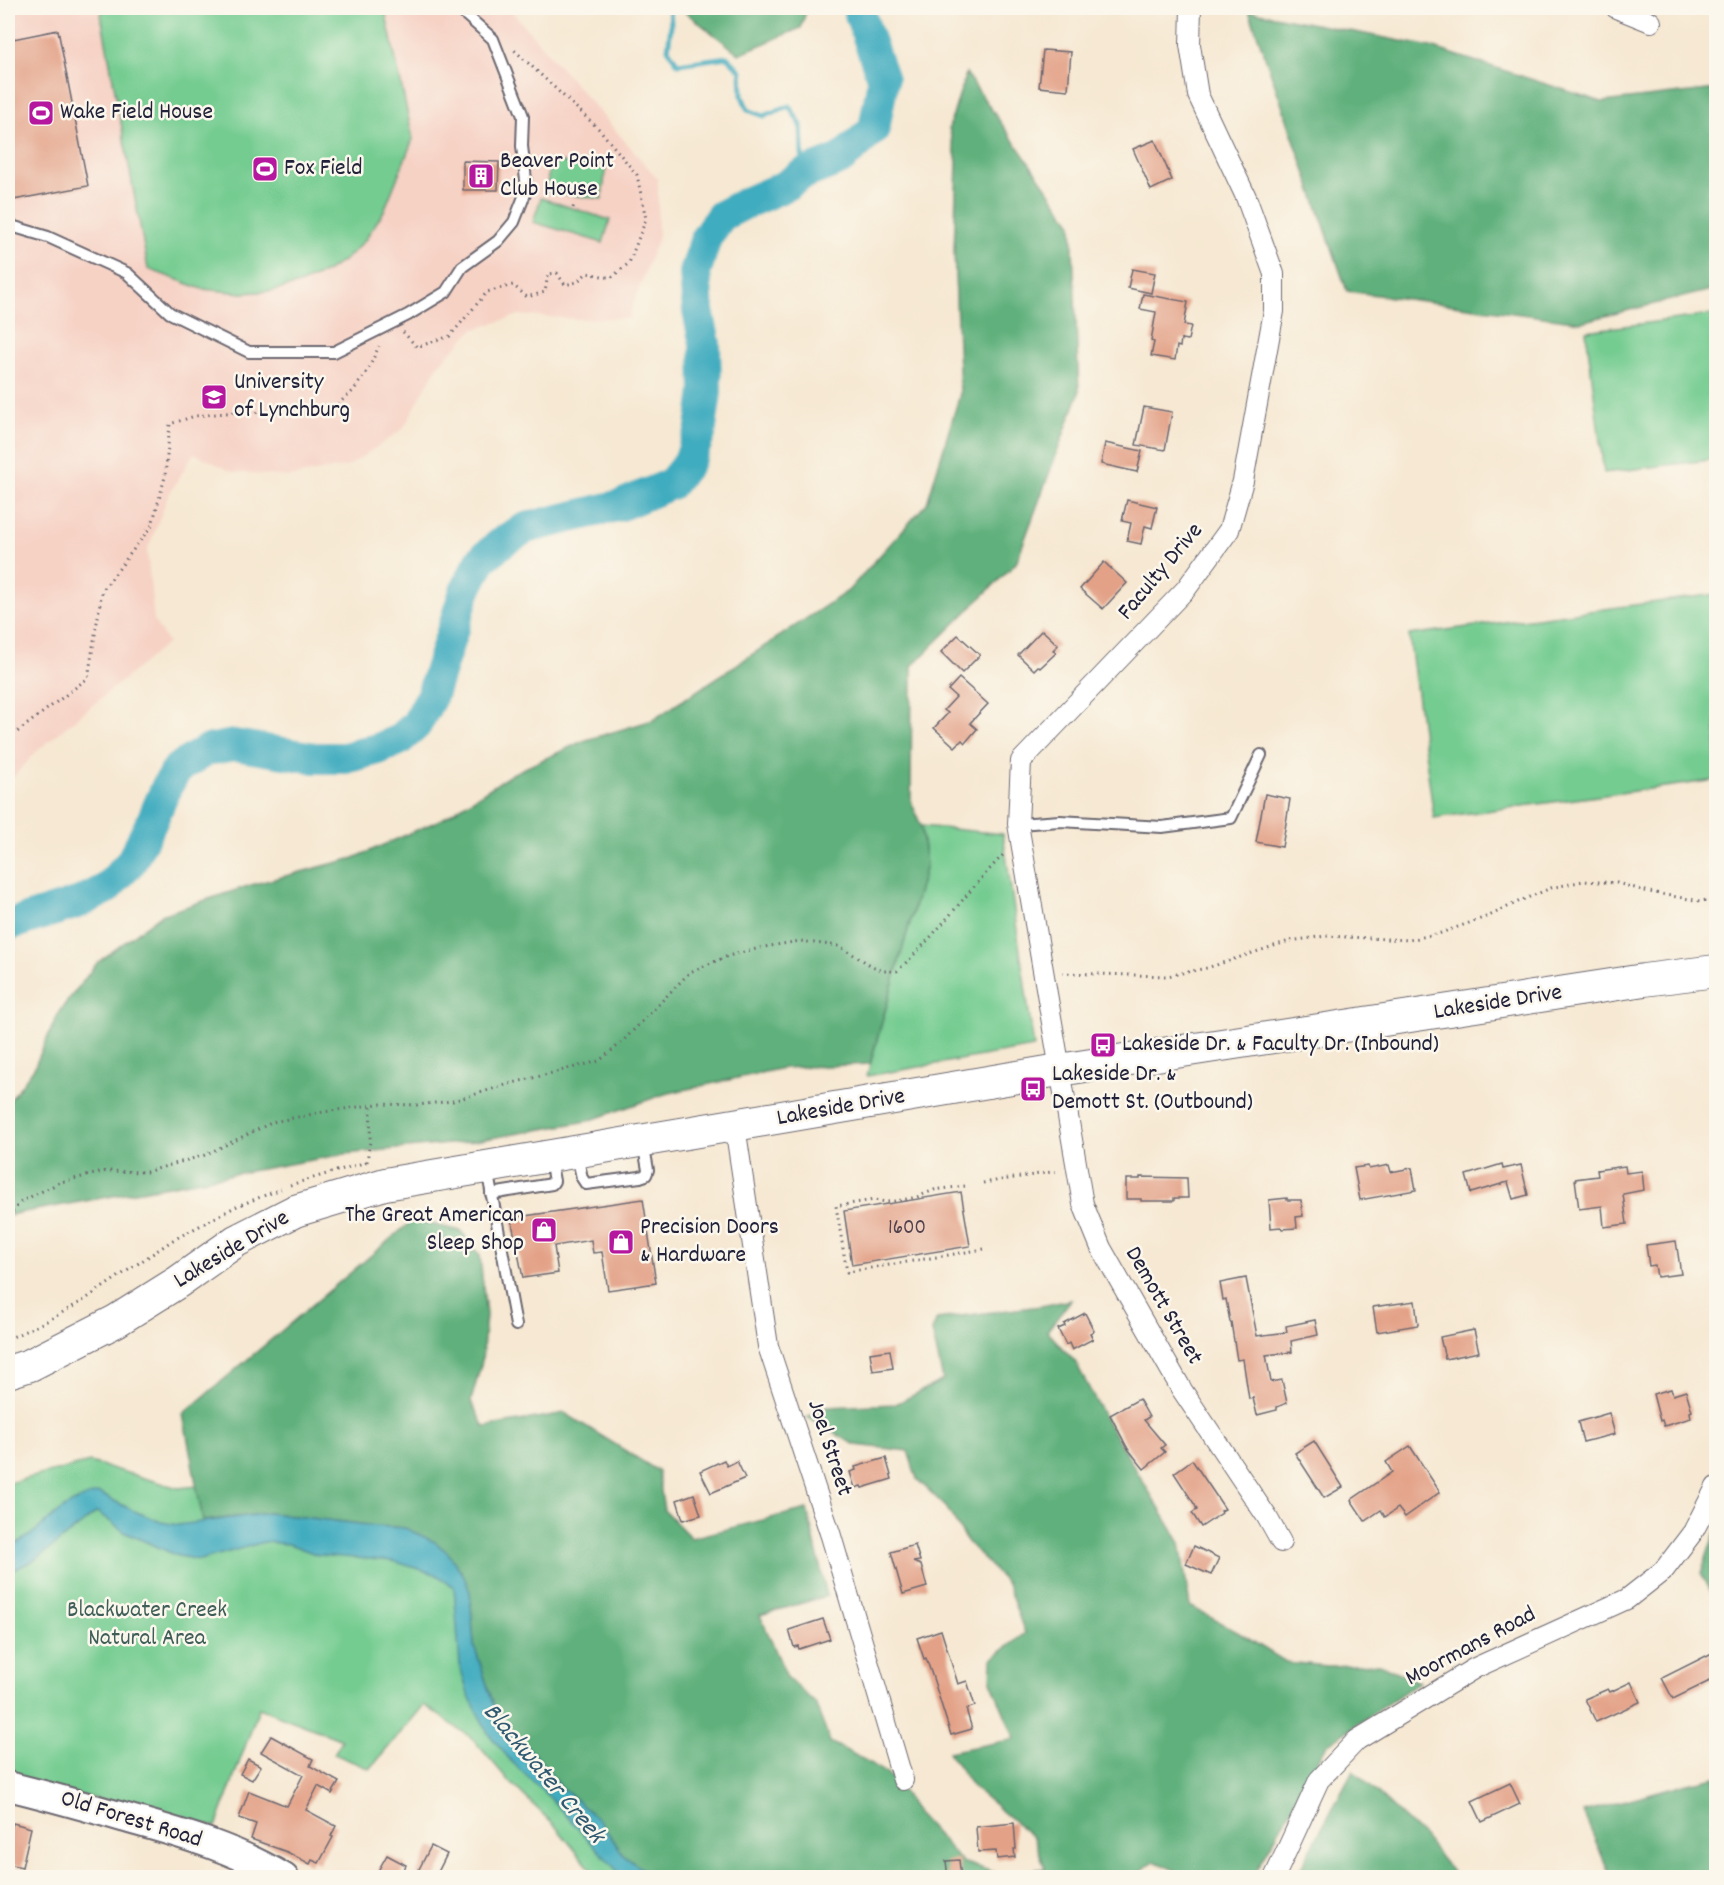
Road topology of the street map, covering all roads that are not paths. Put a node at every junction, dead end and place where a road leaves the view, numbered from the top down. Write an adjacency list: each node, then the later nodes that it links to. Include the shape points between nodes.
1 (458, 8): 5 (lane, via 493,39 523,116 527,189 514,222 498,241 462,267 446,292 334,351 249,352 170,313 127,273 48,237)
2 (1191, 8): 7 (street, Faculty Drive, via 1190,45 1198,95 1246,197 1274,274 1274,311 1243,481 1229,530 1186,589 1021,761)
3 (1616, 8): 4 (street)
4 (1651, 22)
5 (8, 225)
6 (1261, 755): 7 (lane, via 1231,818 1162,827 1060,821)
7 (1017, 824): 9 (street, Faculty Drive)
8 (1716, 971): 9 (main road, Lakeside Drive)
9 (1059, 1070): 10 (main road, Lakeside Drive); 15 (street, Demott Street, via 1083,1204 1101,1248 1182,1390)
10 (735, 1126): 11 (main road, Lakeside Drive, via 563,1154); 16 (street, Joel Street, via 768,1346 831,1536)
11 (488, 1180): 12 (lane); 13 (main road, Lakeside Drive, via 385,1184 296,1211 236,1241 116,1321 30,1365)
12 (516, 1325)
13 (8, 1372)
14 (1716, 1486): 19 (street, Moormans Road, via 1693,1532 1664,1570 1627,1599 1475,1668 1357,1740 1318,1780)
15 (1281, 1542)
16 (903, 1780)
17 (8, 1786): 18 (main road, Old Forest Road, via 177,1832 227,1850)
18 (284, 1878)
19 (1274, 1878)

